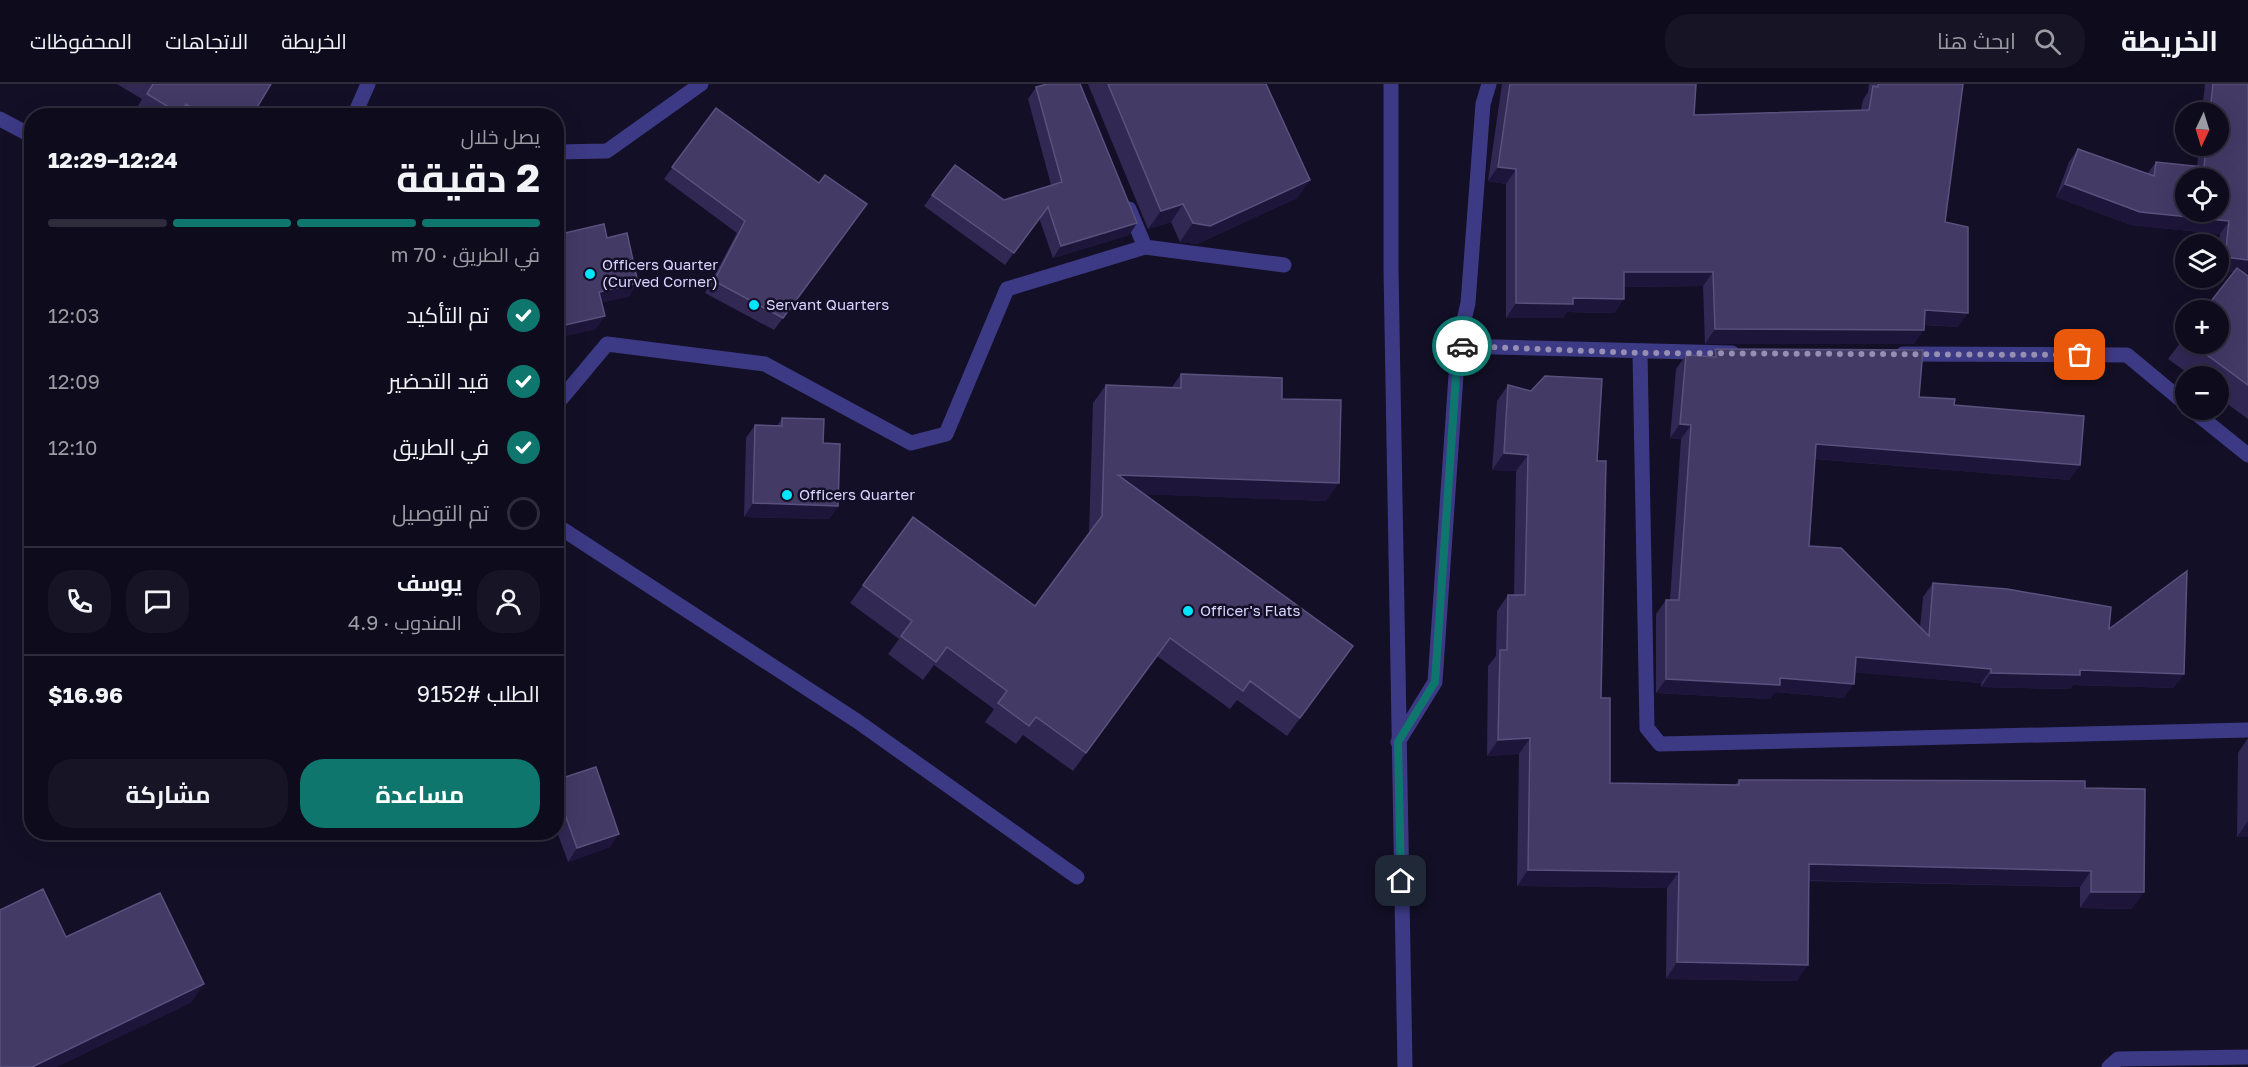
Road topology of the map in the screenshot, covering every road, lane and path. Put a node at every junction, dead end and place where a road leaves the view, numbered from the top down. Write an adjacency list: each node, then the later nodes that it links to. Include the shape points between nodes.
1 (368, 84): 5 (street)
2 (701, 84): 8 (street, via 607,151)
3 (1391, 84): 22 (street)
4 (1489, 84): 12 (street, via 1483,104 1468,303)
5 (358, 108)
6 (0, 119): 7 (street)
7 (24, 132)
8 (564, 152)
9 (1122, 193): 10 (street)
10 (1144, 247): 11 (street); 16 (street, via 1007,289 946,434 911,443 765,364 607,344)
11 (1284, 265)
12 (1458, 346): 13 (street); 22 (street, via 1435,682)
13 (1640, 353): 14 (street); 21 (street, via 1647,728 1660,744)
14 (1747, 353)
15 (1889, 354): 17 (street, via 2127,355)
16 (564, 395)
17 (2175, 395)
18 (2204, 420): 19 (street)
19 (2248, 455)
20 (564, 530): 23 (street, via 857,721)
21 (2248, 730)
22 (1398, 742): 25 (street)
23 (1077, 877)
24 (2248, 1057): 26 (street, via 2118,1059)
25 (1405, 1067)
26 (2109, 1067)

